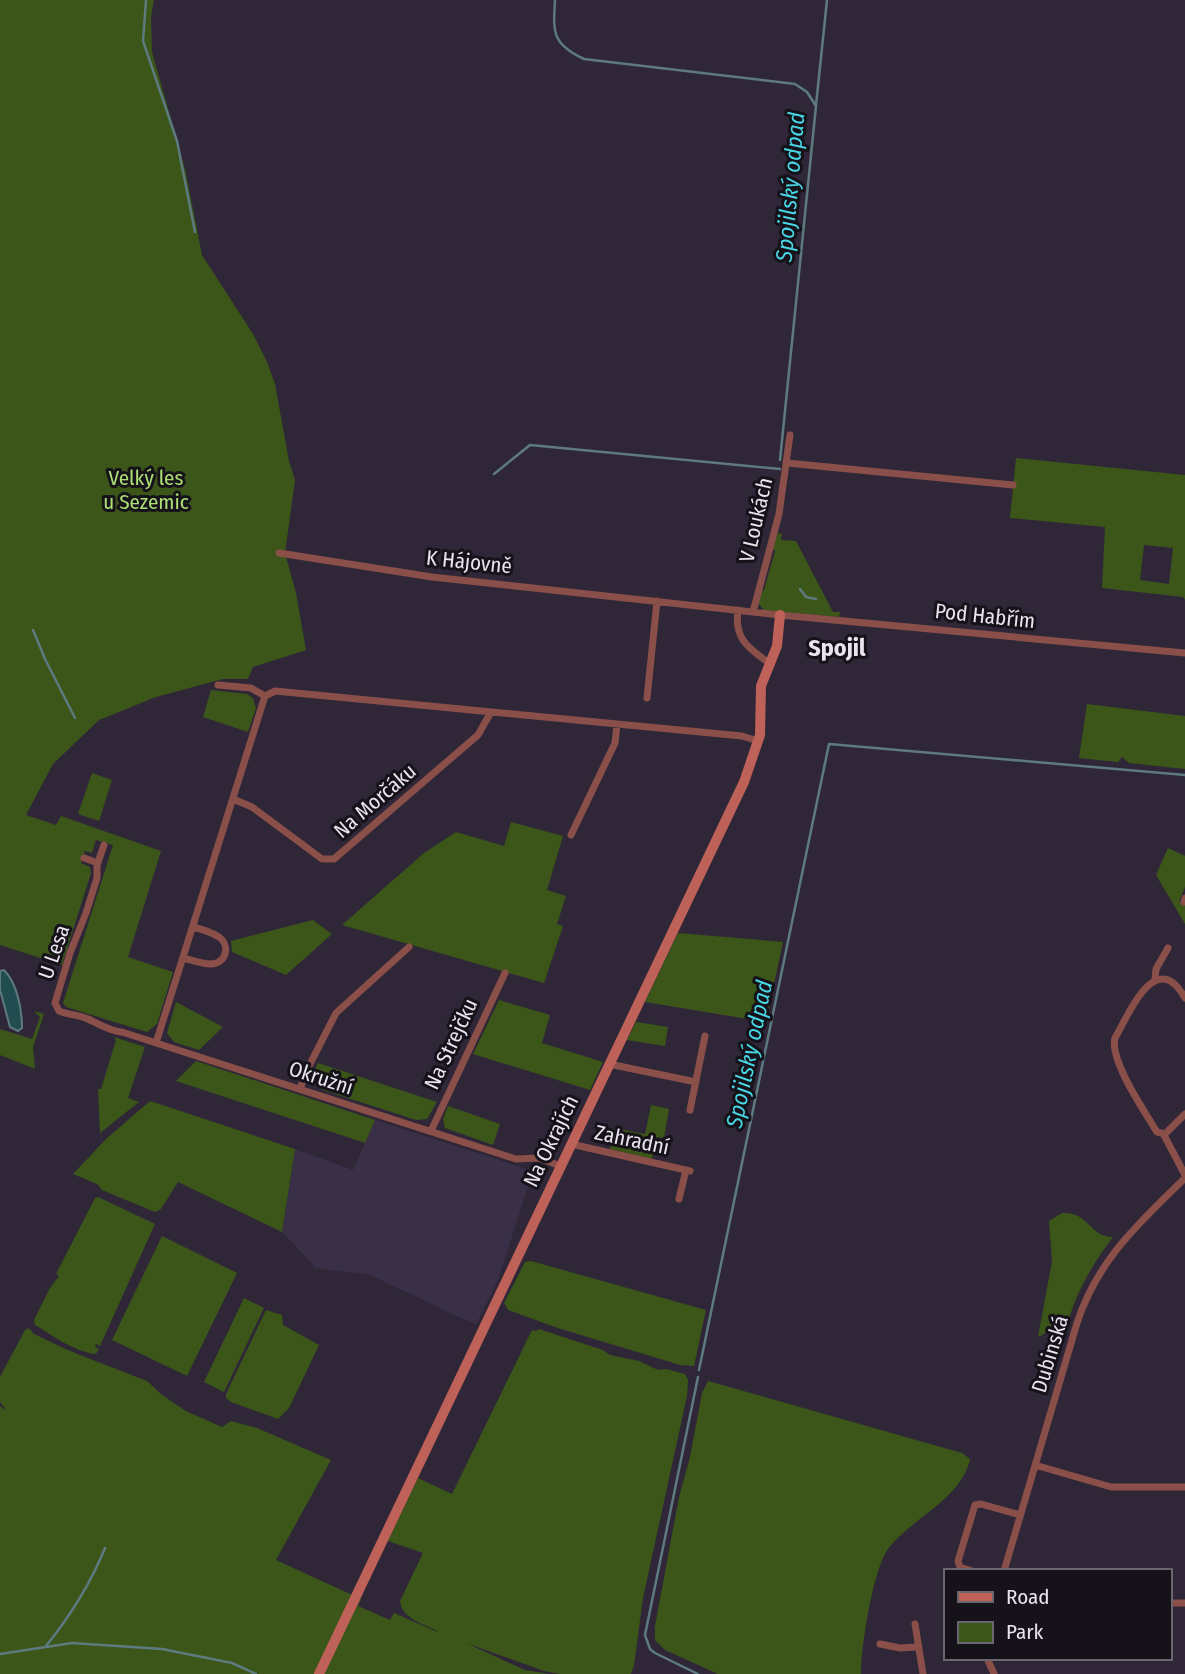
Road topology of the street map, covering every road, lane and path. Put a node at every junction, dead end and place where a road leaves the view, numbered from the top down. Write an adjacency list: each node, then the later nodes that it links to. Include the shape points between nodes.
1 (790, 435): 2 (street, V Loukách)
2 (787, 463): 3 (street); 7 (street, V Loukách, via 779,514)
3 (1013, 485)
4 (279, 553): 5 (street, K Hájovně, via 432,577)
5 (657, 601): 6 (street, K Hájovně); 13 (street)
6 (738, 610): 7 (street, K Hájovně); 10 (street, via 739,635)
7 (752, 612): 8 (street, K Hájovně)
8 (780, 615): 9 (street, Pod Habřím); 10 (street, Na Okrajích, via 778,646)
9 (1185, 653)
10 (769, 663): 16 (street, Na Okrajích, via 761,686)
11 (218, 685): 12 (street, via 251,688)
12 (265, 696): 14 (street, via 275,691); 17 (street)
13 (647, 698)
14 (491, 712): 15 (street); 17 (street, Na Morčáku, via 478,735 334,859 322,859 252,807)
15 (617, 724): 16 (street); 18 (street, via 615,743)
16 (758, 741): 31 (street, Na Okrajích, via 744,782)
17 (233, 799): 22 (street)
18 (571, 835)
19 (104, 845): 21 (street, U Lesa)
20 (84, 858): 21 (street)
21 (98, 863): 30 (street, U Lesa, via 55,1006)
22 (193, 927): 25 (street); 25 (street, via 222,940 225,954 214,964)
23 (409, 947): 33 (street, via 336,1013)
24 (1167, 948): 27 (street)
25 (183, 958): 30 (street)
26 (505, 973): 36 (street, Na Strejčku)
27 (1155, 979): 28 (street, via 1172,982); 37 (street, via 1144,989 1113,1046 1155,1128)
28 (1185, 998)
29 (705, 1036): 32 (street)
30 (156, 1043): 33 (street, Okružní)
31 (609, 1065): 32 (street); 38 (street, Na Okrajích)
32 (696, 1083): 34 (street)
33 (300, 1089): 36 (street, Okružní)
34 (690, 1110)
35 (1185, 1114): 37 (street)
36 (431, 1131): 39 (street, Okružní, via 516,1159 540,1158)
37 (1164, 1135): 40 (street)
38 (571, 1144): 39 (street, Na Okrajích); 41 (street, Zahradní, via 688,1170)
39 (560, 1166): 50 (street, Na Okrajích)
40 (1185, 1176): 42 (street, Dubinská, via 1118,1246 1093,1282)
41 (679, 1199)
42 (1035, 1465): 43 (street, via 1111,1487); 44 (street, Dubinská)
43 (1185, 1487)
44 (1020, 1515): 45 (street, via 975,1505 958,1561); 46 (street, Dubinská)
45 (966, 1569)
46 (1005, 1569)
47 (915, 1624): 49 (street)
48 (880, 1644): 49 (street)
49 (917, 1647): 51 (street)
50 (319, 1674)
51 (923, 1674)

